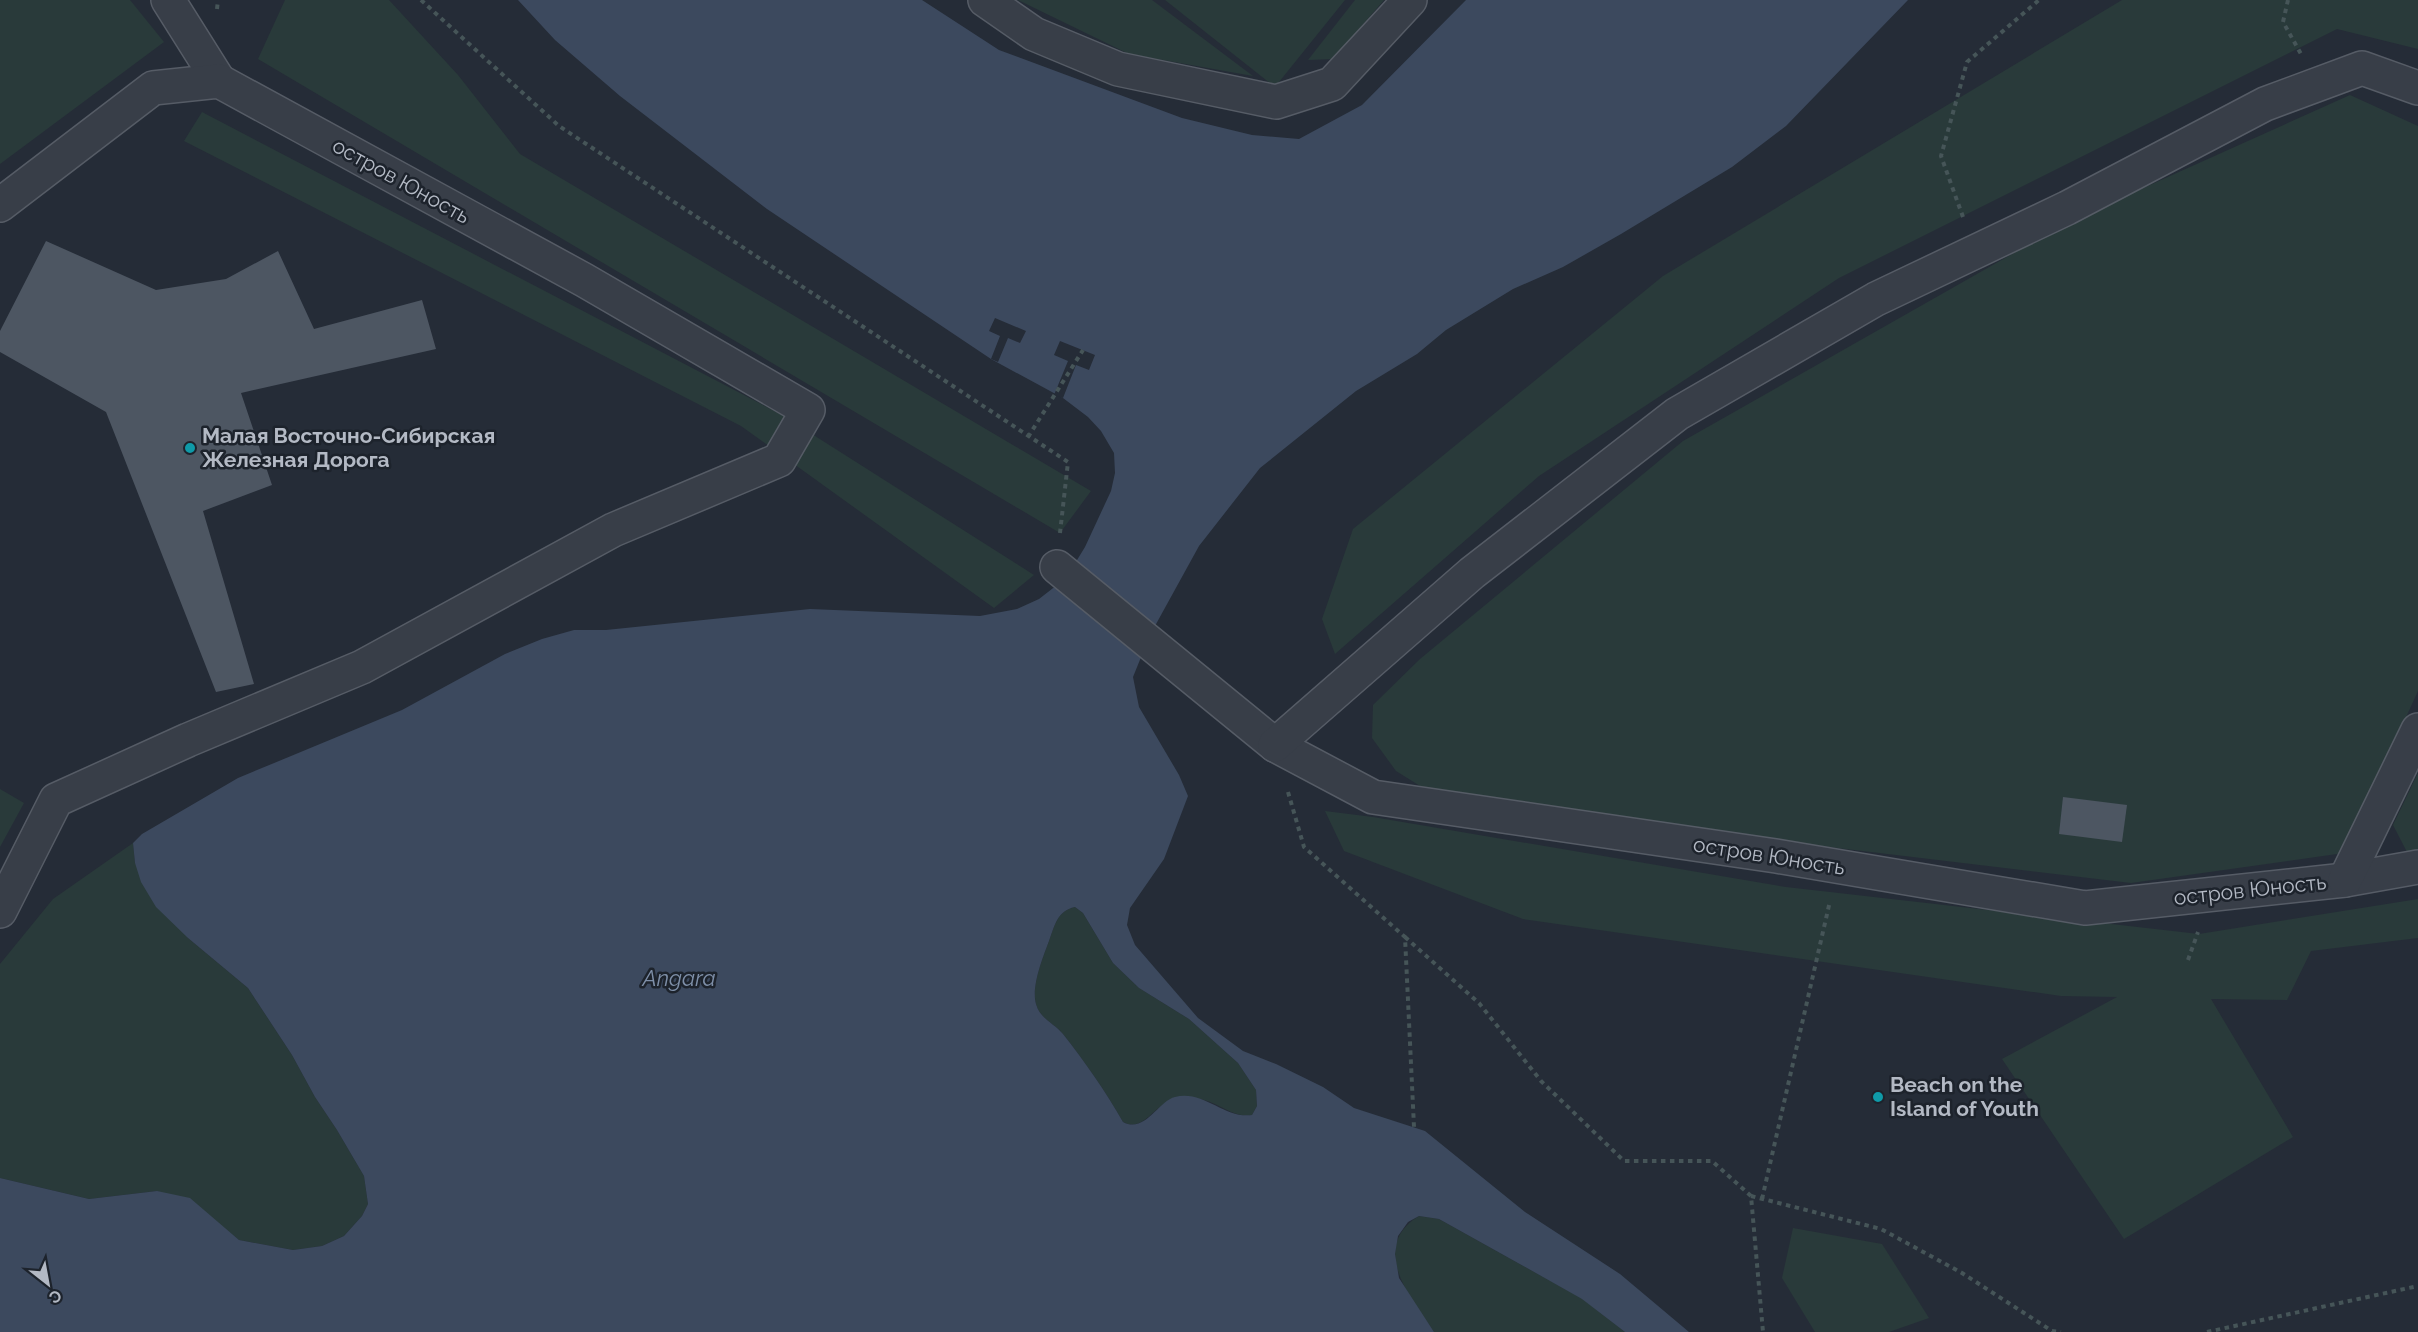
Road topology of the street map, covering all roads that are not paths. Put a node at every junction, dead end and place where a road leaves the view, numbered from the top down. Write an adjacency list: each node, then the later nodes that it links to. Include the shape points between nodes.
1 (168, 0): 4 (street)
2 (985, 0): 3 (street, via 1034,34 1118,69 1276,102 1332,84)
3 (1410, 0)
4 (219, 81): 6 (street, via 153,88); 12 (street, остров Юность, via 584,280 808,410 778,460 613,530 362,667 56,800)
5 (2418, 88): 9 (street, via 2362,68 2265,104 2067,208 1876,299 1737,379 1677,414 1472,573)
6 (0, 205)
7 (1057, 567): 9 (street, остров Юность)
8 (2418, 730): 11 (street)
9 (1275, 746): 11 (street, остров Юность, via 1373,797 1776,856 2085,908)
10 (2418, 867): 11 (street, остров Юность)
11 (2345, 880)
12 (0, 911)

